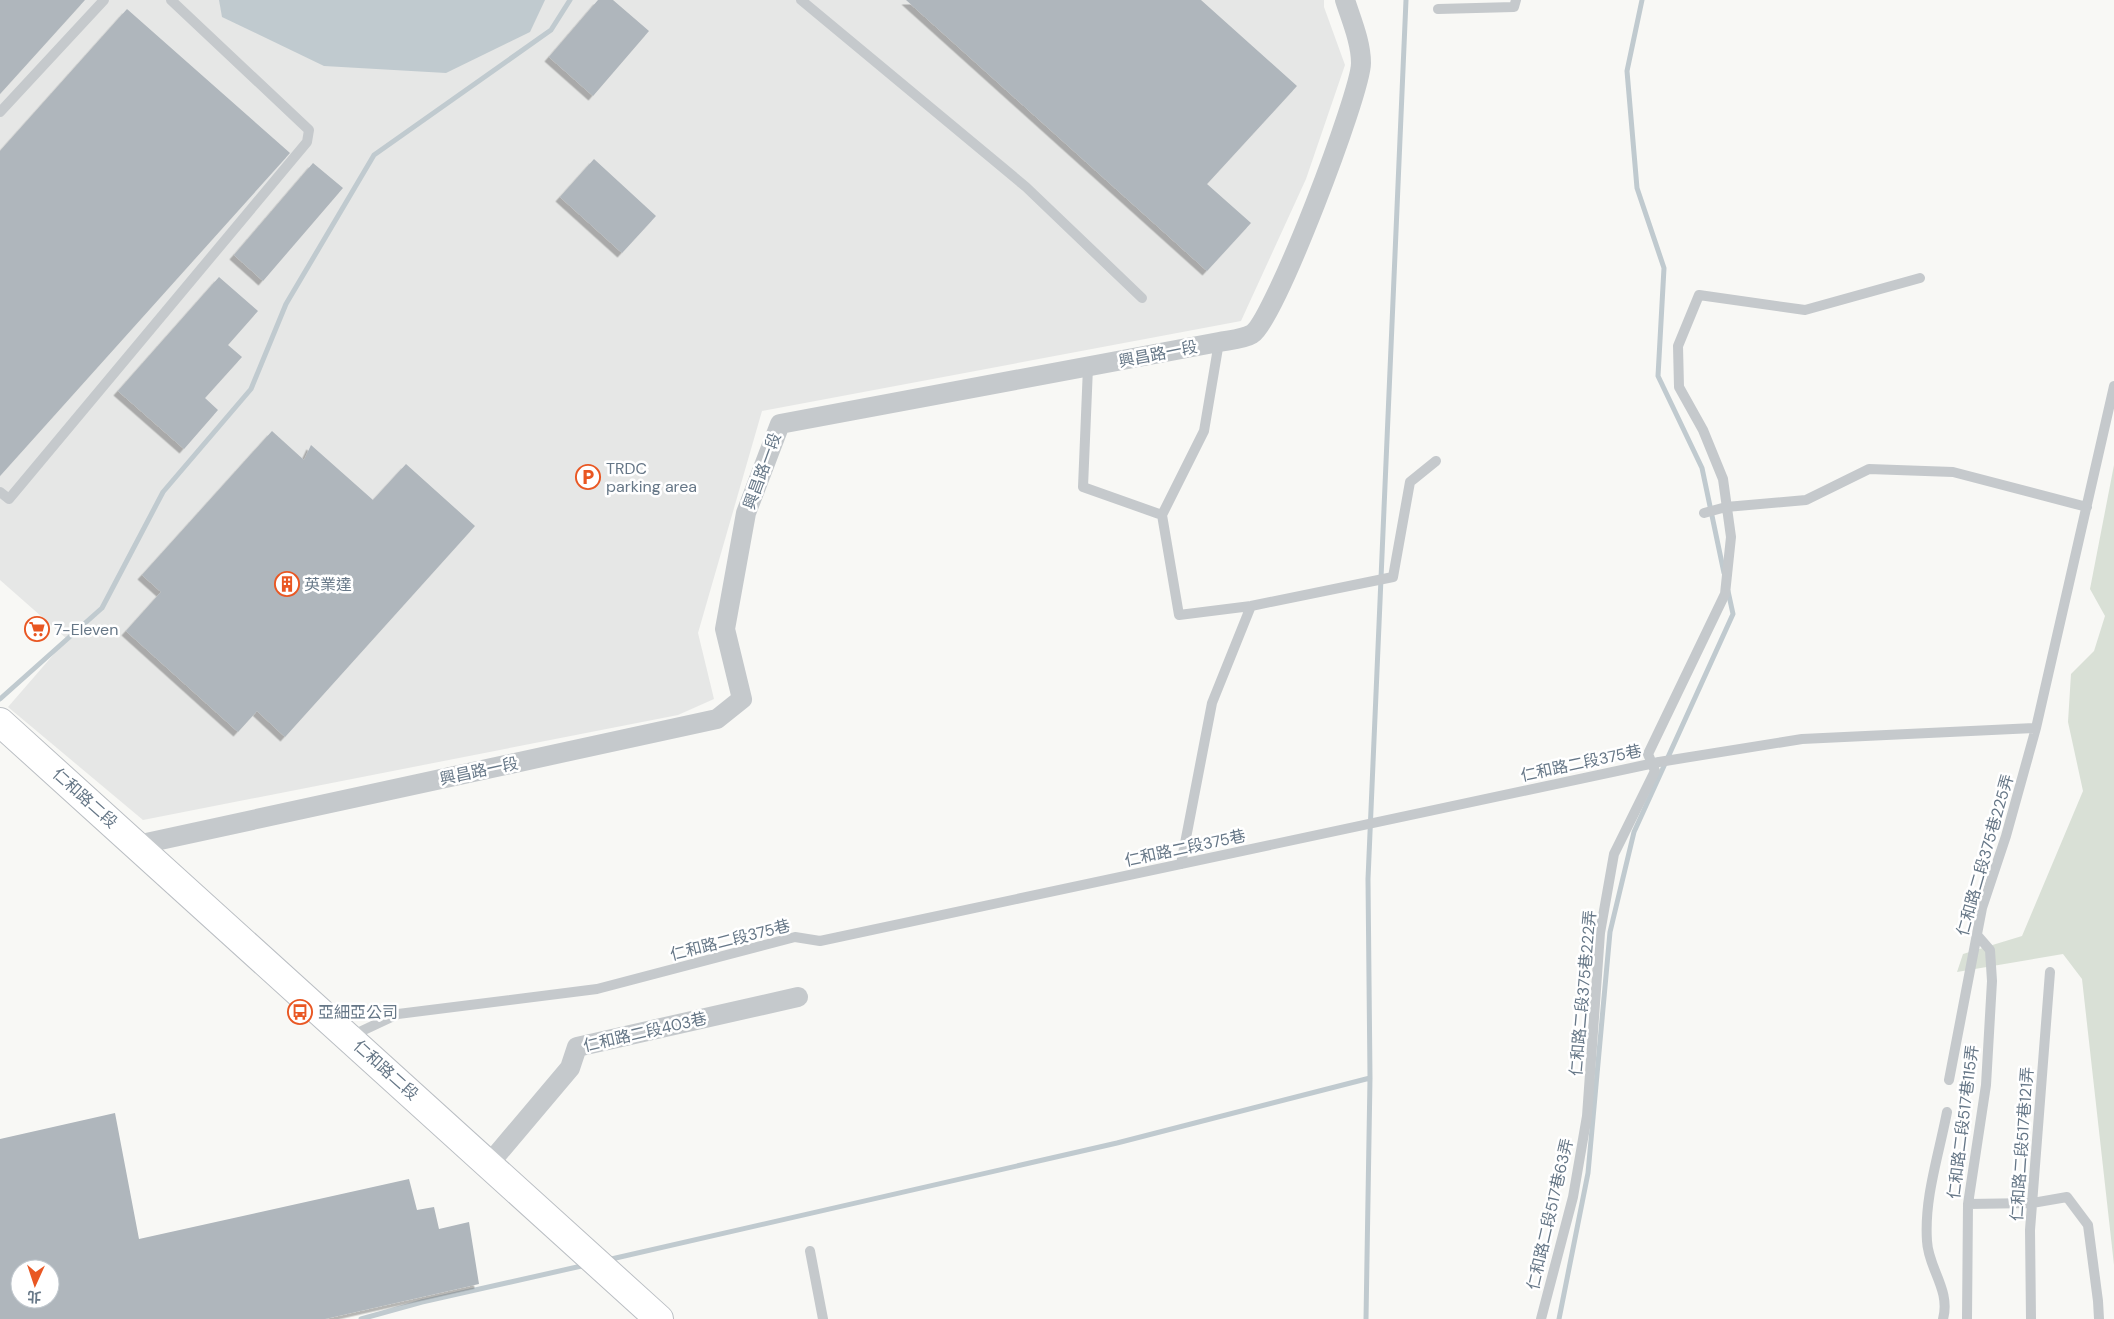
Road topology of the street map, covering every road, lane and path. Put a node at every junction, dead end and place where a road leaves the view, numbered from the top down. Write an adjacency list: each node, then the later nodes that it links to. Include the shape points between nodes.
1 (104, 0): 7 (lane)
2 (170, 0): 14 (lane, via 309,130 307,142 8,499)
3 (801, 0): 9 (lane, via 1026,187)
4 (1345, 0): 10 (street, 興昌路一段, via 1361,63 1353,103 1296,252 1265,317 1253,334)
5 (1516, 0): 6 (lane, via 1514,7)
6 (1438, 9)
7 (0, 112)
8 (1920, 278): 16 (lane, 仁和路二段375巷222弄, via 1804,310 1699,295 1678,346 1679,387 1704,430 1719,471)
9 (1142, 298)
10 (1219, 342): 11 (street, 興昌路一段); 18 (lane, via 1204,431)
11 (1088, 367): 18 (lane, via 1083,487); 23 (street, 興昌路一段, via 780,424 746,513 725,629 742,699 717,719)
12 (2114, 386): 15 (lane, 仁和路二段375巷225弄)
13 (1436, 461): 19 (lane, via 1410,482 1393,577)
14 (0, 492)
15 (2087, 507): 16 (lane, via 1953,472 1869,469 1806,500); 21 (lane, 仁和路二段375巷225弄)
16 (1722, 508): 17 (lane); 22 (lane, 仁和路二段375巷222弄, via 1730,537 1725,594 1648,754)
17 (1704, 513)
18 (1162, 515): 19 (lane, via 1179,615)
19 (1251, 606): 24 (lane, via 1212,703)
20 (0, 722): 23 (main road, 仁和路二段)
21 (2036, 728): 22 (lane, 仁和路二段375巷, via 1802,739); 25 (lane, 仁和路二段375巷225弄)
22 (1656, 762): 24 (lane, 仁和路二段375巷); 31 (lane, 仁和路二段375巷222弄, via 1614,854 1600,933)
23 (137, 845): 28 (main road, 仁和路二段)
24 (1181, 864): 28 (lane, 仁和路二段375巷, via 820,941 795,937 597,989 398,1014)
25 (1977, 934): 29 (lane, 仁和路二段375巷225弄); 34 (lane, 仁和路二段517巷115弄, via 1990,950 1992,982 1986,1085)
26 (2050, 972): 33 (lane, 仁和路二段517巷121弄)
27 (798, 997): 32 (street, 仁和路二段403巷, via 577,1047 570,1068)
28 (350, 1037): 32 (main road, 仁和路二段)
29 (1950, 1080)
30 (1947, 1112): 39 (lane, via 1928,1206 1926,1243 1943,1291)
31 (1587, 1116): 38 (lane, 仁和路二段517巷63弄, via 1573,1197)
32 (489, 1164): 36 (main road, 仁和路二段)
33 (2032, 1203): 34 (lane); 41 (lane, 仁和路二段517巷121弄); 42 (lane, via 2066,1197 2088,1225)
34 (1968, 1204): 40 (lane, 仁和路二段517巷115弄)
35 (810, 1251): 37 (lane)
36 (659, 1319)
37 (823, 1319)
38 (1541, 1319)
39 (1943, 1319)
40 (1967, 1319)
41 (2030, 1319)
42 (2098, 1319)

